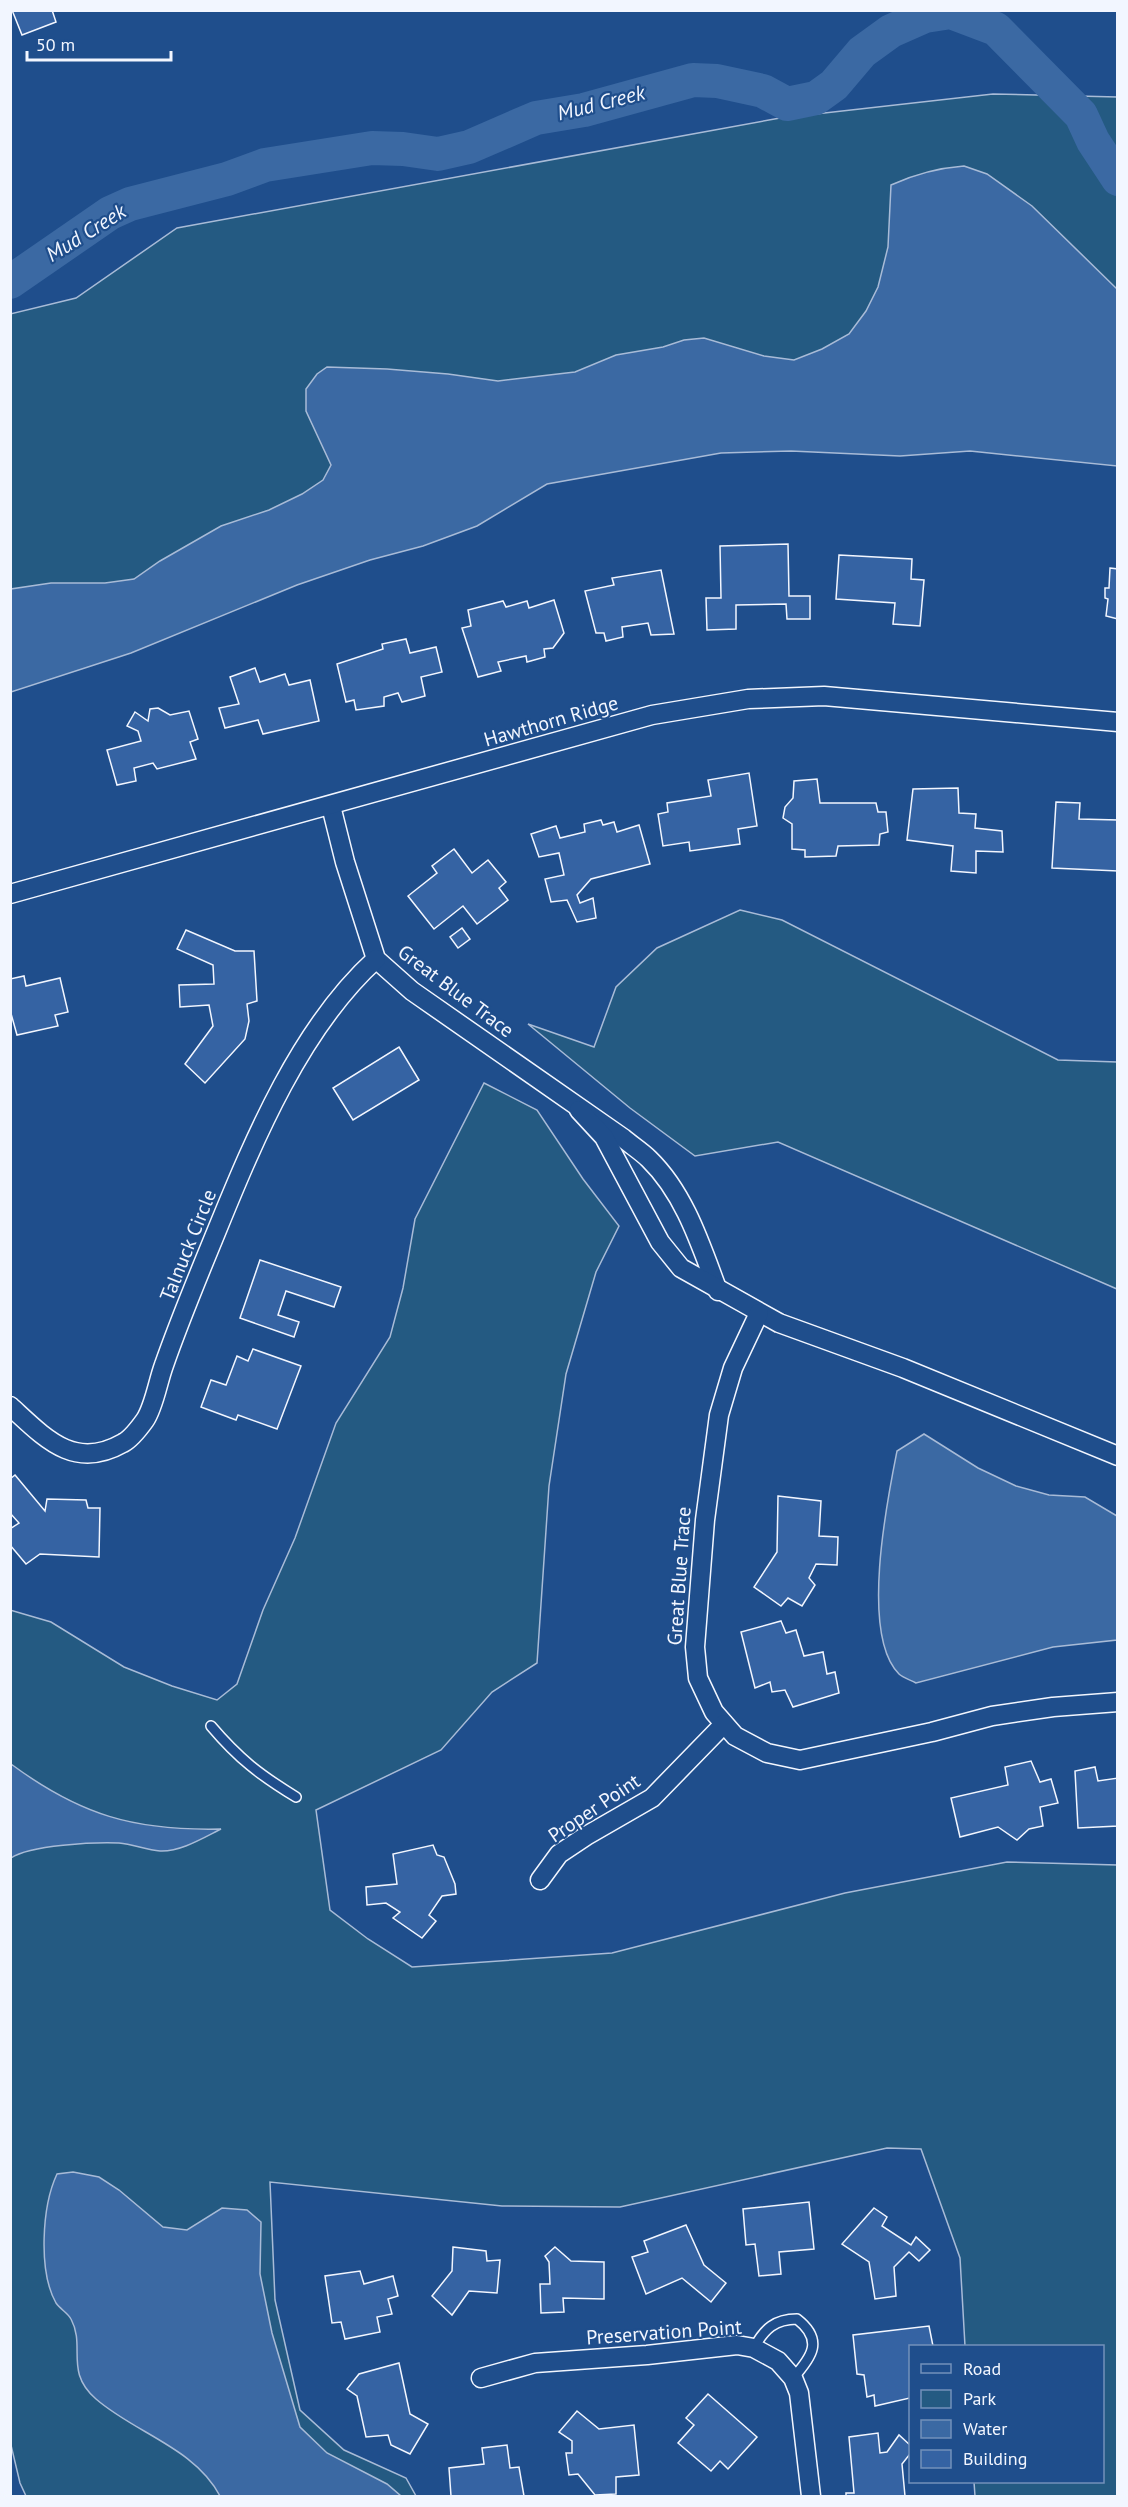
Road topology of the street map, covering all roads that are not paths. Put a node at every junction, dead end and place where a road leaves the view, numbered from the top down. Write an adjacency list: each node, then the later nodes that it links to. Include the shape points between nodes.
1 (1118, 722): 2 (street, Hawthorn Ridge, via 866,698 748,699 652,715)
2 (331, 806): 3 (street, Hawthorn Ridge); 4 (street, Great Blue Trace)
3 (10, 894)
4 (376, 959): 5 (street, Great Blue Trace, via 412,991); 8 (street, Talnuck Circle, via 325,1016 292,1067 218,1228 146,1419 125,1443 91,1455 59,1449)
5 (579, 1110): 6 (street, Great Blue Trace, via 604,1137 660,1242 681,1268); 6 (street, Great Blue Trace, via 650,1160 678,1198)
6 (718, 1291): 7 (street, Great Blue Trace)
7 (759, 1312): 9 (street, Great Blue Trace); 11 (street, Great Blue Trace, via 733,1368 719,1415 705,1520 695,1647 699,1678 714,1712)
8 (10, 1406)
9 (1118, 1456)
10 (1118, 1702): 11 (street, Great Blue Trace, via 992,1716 800,1760 767,1753 735,1736)
11 (724, 1724): 14 (street, Proper Point, via 652,1798 559,1854)
12 (212, 1726): 13 (lane, via 253,1770)
13 (296, 1797)
14 (540, 1880)
15 (754, 2348): 16 (street, Preservation Point, via 736,2345 535,2362); 17 (street, Preservation Point, via 778,2361); 17 (lane, via 772,2324 797,2319 807,2327 813,2346 810,2357)
16 (481, 2378)
17 (793, 2378): 18 (street, via 799,2393)
18 (811, 2496)

